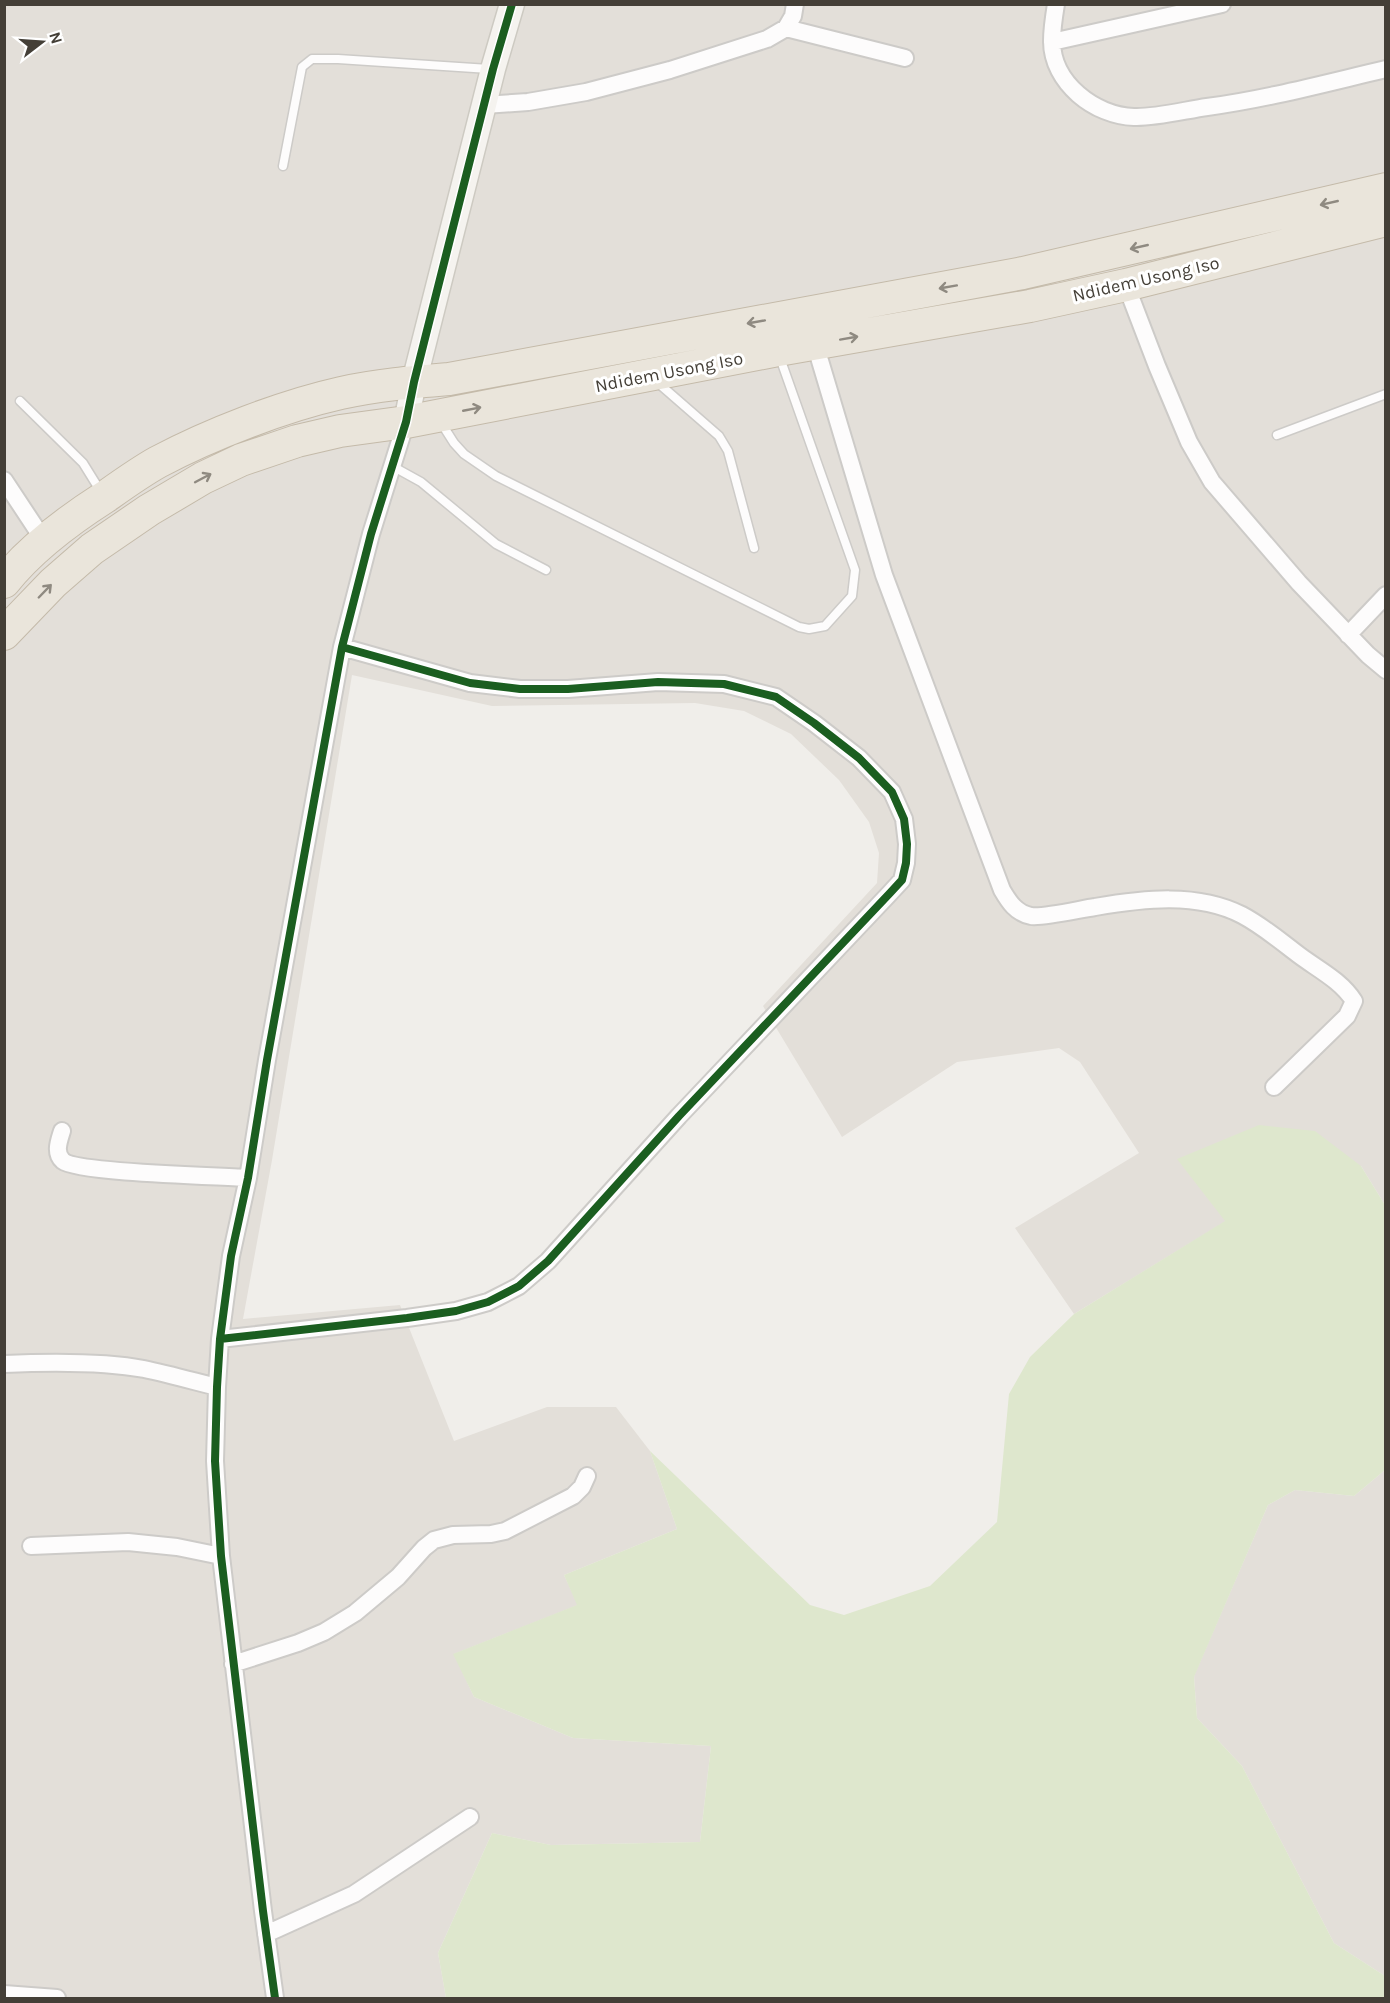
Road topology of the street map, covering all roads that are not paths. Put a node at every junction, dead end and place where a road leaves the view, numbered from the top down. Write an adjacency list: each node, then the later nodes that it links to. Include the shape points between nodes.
1 (512, 4): 8 (street)
2 (795, 4): 5 (street)
3 (1056, 4): 6 (street)
4 (1222, 4): 6 (street)
5 (786, 28): 7 (street); 10 (street, via 767,39 586,92)
6 (1052, 42): 9 (street, via 1063,76 1077,94 1095,107 1136,118 1235,104)
7 (905, 58)
8 (493, 69): 10 (street); 11 (lane, via 312,60 302,67)
9 (1386, 69)
10 (484, 105): 18 (street)
11 (283, 166)
12 (1386, 189): 18 (highway, Ndidem Usong Iso, one-way to 18, via 1023,273 449,379)
13 (1386, 220): 14 (highway, Ndidem Usong Iso)
14 (1126, 285): 15 (highway, Ndidem Usong Iso, one-way to 14); 33 (street, via 1185,431 1212,482)
15 (815, 344): 16 (highway, Ndidem Usong Iso); 36 (street, via 884,575 1010,904 1033,916 1180,898 1213,904 1241,915 1275,936 1345,988 1354,1001 1347,1016)
16 (778, 350): 17 (highway, Ndidem Usong Iso); 21 (lane, via 855,570 852,596 825,627 799,627 496,476 464,454)
17 (650, 376): 21 (highway, Ndidem Usong Iso, one-way to 17); 28 (lane, via 718,436 728,451)
18 (414, 382): 22 (street); 26 (highway, Ndidem Usong Iso, via 341,393 277,412 156,463)
19 (1386, 394): 23 (lane)
20 (20, 401): 26 (lane, via 83,463)
21 (437, 416): 22 (highway, Ndidem Usong Iso)
22 (406, 422): 24 (street); 32 (highway, Ndidem Usong Iso, one-way to 22, via 92,549 203,478 297,441)
23 (1276, 435)
24 (392, 466): 29 (lane, via 421,482 496,544); 34 (street)
25 (4, 480): 27 (street)
26 (104, 497): 27 (highway, Ndidem Usong Iso)
27 (45, 542): 30 (highway, Ndidem Usong Iso)
28 (754, 548)
29 (546, 570)
30 (4, 582)
31 (1386, 595): 33 (street)
32 (4, 634)
33 (1348, 634): 35 (street)
34 (342, 647): 38 (street); 39 (street, via 470,683 520,689 658,682 724,684 776,697 860,758 892,792 904,819 906,863 902,880 548,1261 519,1286 488,1302 456,1311)
35 (1386, 670)
36 (1274, 1087)
37 (62, 1131): 38 (street, via 58,1149 61,1159 69,1164)
38 (248, 1178): 39 (street, via 231,1256)
39 (220, 1339): 41 (street)
40 (4, 1364): 41 (street, via 90,1364 142,1369)
41 (217, 1387): 44 (street, via 215,1461)
42 (587, 1476): 45 (street, via 573,1496 504,1531 434,1540 398,1577 324,1632)
43 (31, 1546): 44 (street, via 128,1542)
44 (221, 1556): 45 (street)
45 (233, 1664): 47 (street)
46 (470, 1817): 47 (street, via 354,1894)
47 (266, 1934): 50 (street)
48 (4, 1994): 49 (street)
49 (57, 1998)
50 (275, 1998)

